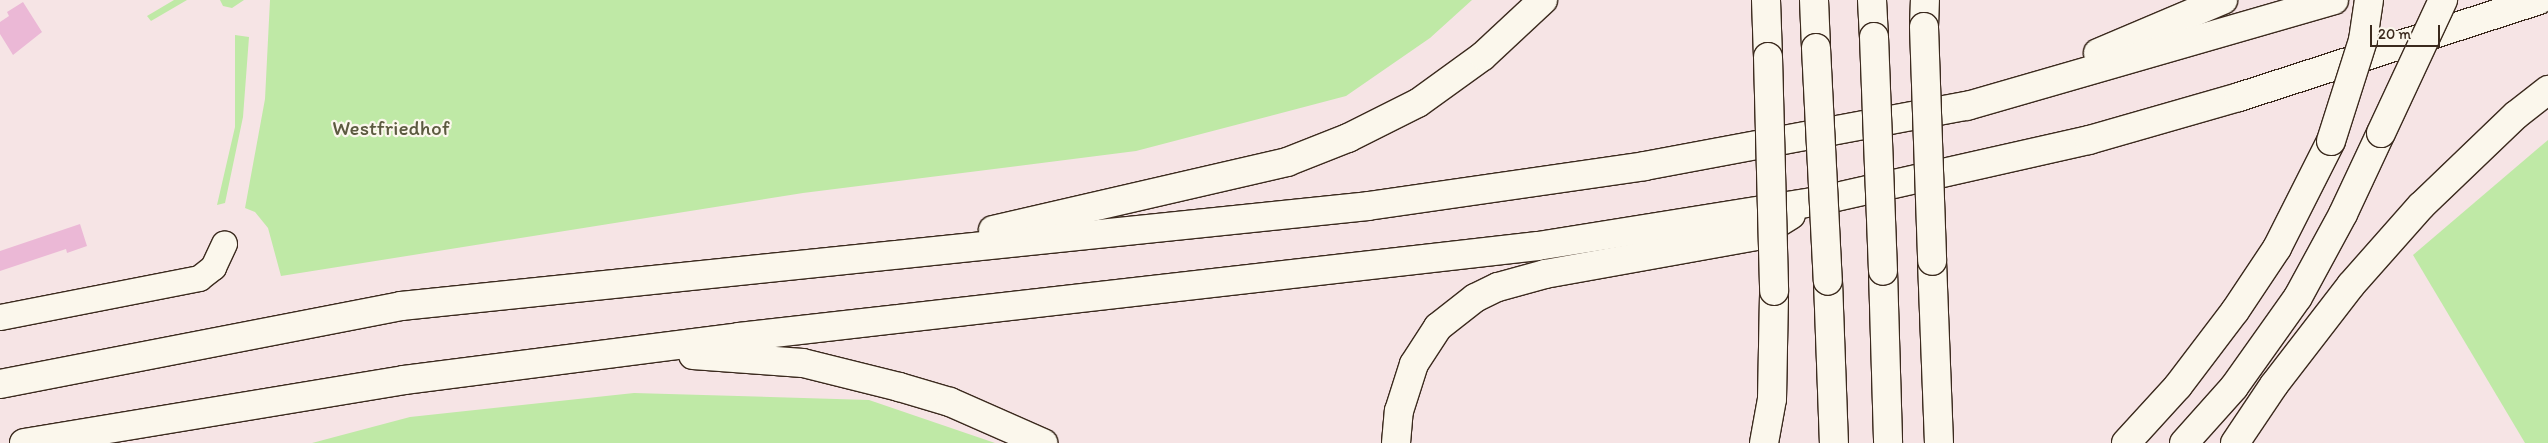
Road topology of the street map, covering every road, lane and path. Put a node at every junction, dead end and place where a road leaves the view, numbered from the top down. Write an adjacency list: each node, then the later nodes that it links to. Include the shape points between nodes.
1 (1543, 0): 15 (highway, via 1483,56 1418,103 1348,138 1287,162)
2 (1766, 0): 22 (highway, bridge, via 1774,291 1772,400)
3 (1814, 0): 23 (highway, bridge)
4 (1872, 0): 24 (highway, bridge)
5 (1925, 0): 25 (highway, bridge)
6 (2223, 0): 12 (highway)
7 (2334, 0): 12 (highway)
8 (2369, 0): 26 (highway, bridge, via 2363,40 2331,141 2277,248 2235,311 2178,386)
9 (2443, 0): 27 (highway, bridge, via 2343,214 2298,297 2234,386)
10 (2539, 0): 13 (highway, via 2239,98 2089,140)
11 (2548, 90): 28 (highway, via 2516,115 2421,206 2351,285)
12 (1968, 106): 15 (highway, via 1753,148 1368,206)
13 (1814, 202): 17 (highway, via 1538,246); 21 (highway, via 1757,236 1545,274 1498,287 1475,298 1438,327 1414,364 1399,411)
14 (224, 243): 16 (street, via 213,267 199,278)
15 (868, 258): 18 (highway, via 401,306)
16 (0, 317)
17 (634, 351): 19 (highway, via 404,380); 20 (highway, via 803,363 950,402)
18 (0, 384)
19 (24, 443)
20 (1043, 443)
21 (1396, 443)
22 (1764, 443)
23 (1834, 443)
24 (1888, 443)
25 (1939, 443)
26 (2126, 443)
27 (2184, 443)
28 (2235, 443)

